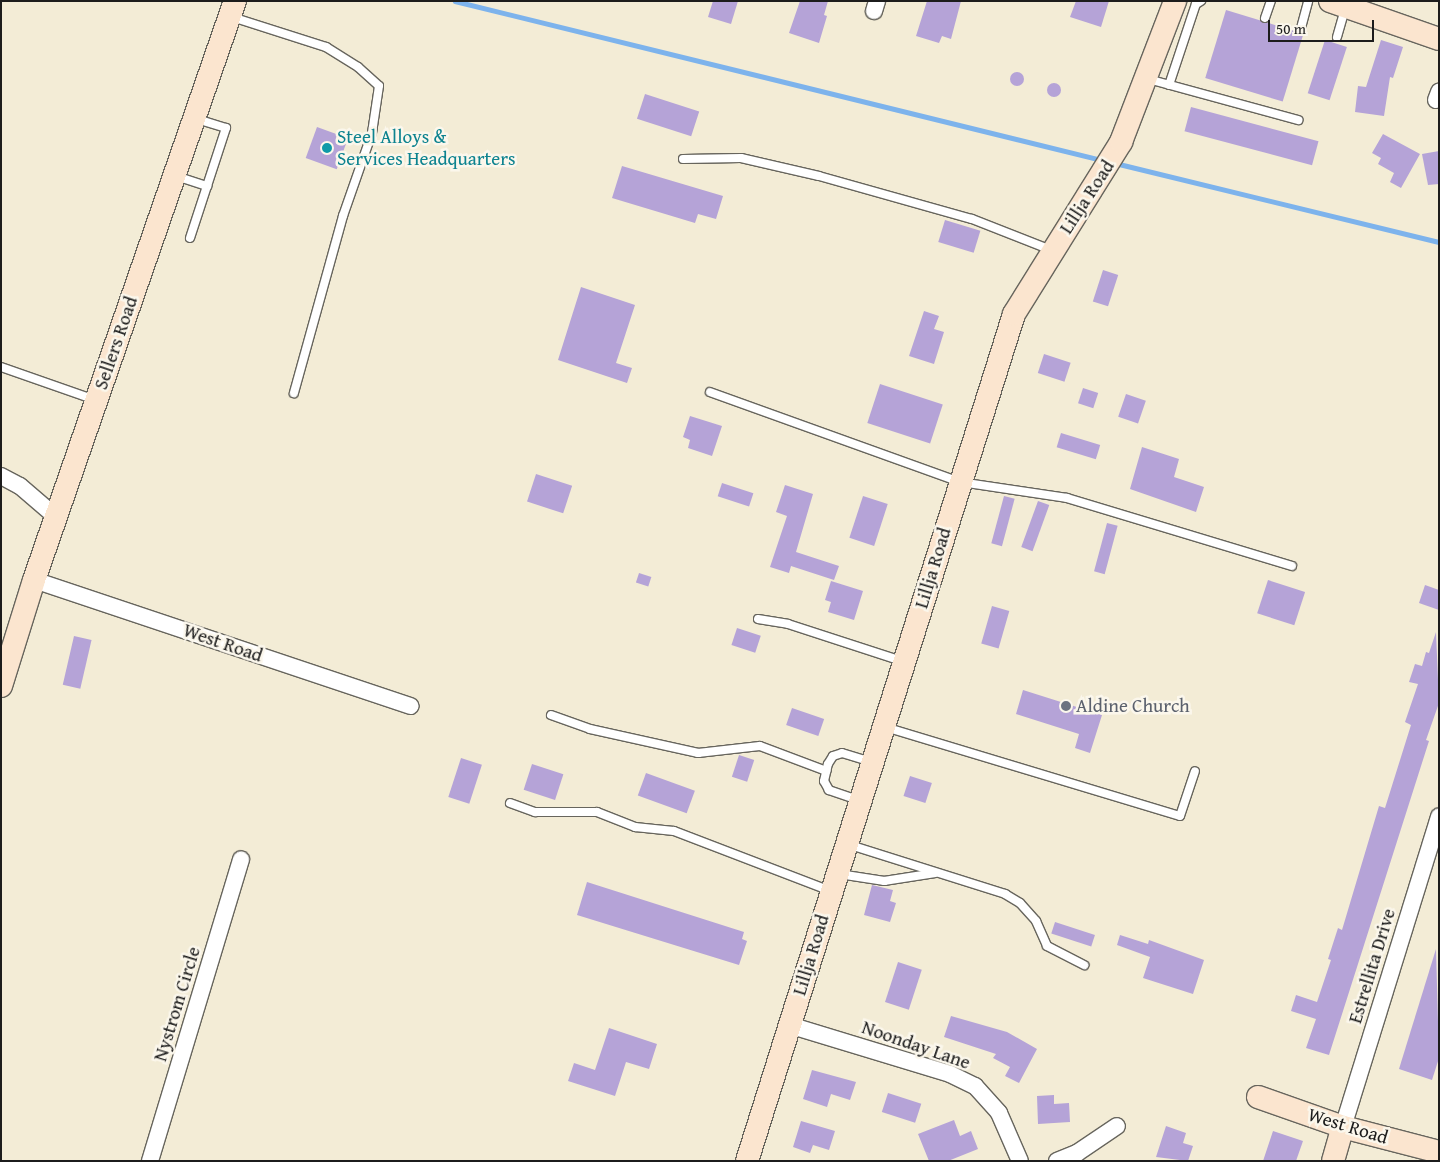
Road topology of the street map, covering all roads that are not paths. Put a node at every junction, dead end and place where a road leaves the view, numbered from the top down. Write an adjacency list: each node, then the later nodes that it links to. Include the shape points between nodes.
1 (1175, 1): 11 (street, Lillja Road)
2 (1201, 1): 11 (lane, via 1196,4)
3 (1271, 1): 7 (lane)
4 (1308, 1): 8 (lane)
5 (1338, 4): 9 (lane); 10 (street)
6 (232, 9): 12 (street, Sellers Road); 21 (lane, via 326,47 358,67 379,86 372,133 343,216)
7 (1265, 18)
8 (1301, 28)
9 (1337, 37)
10 (1439, 38)
11 (1158, 82): 13 (lane); 18 (street, Lillja Road, via 1101,180)
12 (195, 118): 15 (street, Sellers Road); 16 (lane, via 226,128)
13 (1298, 120)
14 (684, 159): 18 (lane, via 741,158 819,176 963,216)
15 (175, 175): 16 (lane); 22 (street, Sellers Road)
16 (207, 186): 17 (lane)
17 (190, 238)
18 (1051, 250): 24 (street, Lillja Road, via 1014,314)
19 (1, 367): 22 (lane)
20 (710, 392): 24 (lane)
21 (294, 393)
22 (96, 401): 25 (street, Sellers Road)
23 (1, 476): 25 (street, via 20,486)
24 (960, 482): 26 (lane, via 1067,498); 29 (street, Lillja Road)
25 (56, 517): 27 (street, Sellers Road)
26 (1292, 566)
27 (34, 580): 30 (street, Sellers Road); 31 (street, West Road)
28 (758, 619): 29 (lane, via 788,624)
29 (904, 662): 33 (street, Lillja Road)
30 (1, 686)
31 (411, 706)
32 (551, 715): 35 (lane, via 590,729 698,753 760,746)
33 (883, 727): 34 (street, Lillja Road); 36 (lane, via 1180,816)
34 (872, 762): 35 (lane, via 842,753 833,756); 37 (street, Lillja Road)
35 (826, 771): 37 (lane, via 824,781 829,790)
36 (1195, 771)
37 (860, 800): 40 (street, Lillja Road)
38 (510, 803): 43 (lane, via 536,812 597,812 635,827 674,832)
39 (1439, 816): 48 (street, Estrellita Drive)
40 (846, 844): 42 (lane); 43 (street, Lillja Road)
41 (241, 859): 50 (street, Nystrom Circle)
42 (937, 872): 43 (lane, via 884,881); 44 (lane, via 1006,894 1020,903 1036,921 1047,946)
43 (834, 882): 45 (street, Lillja Road)
44 (1084, 965)
45 (789, 1025): 51 (street, Lillja Road); 52 (street, Noonday Lane, via 950,1074 975,1086 999,1114)
46 (1258, 1097): 48 (street, West Road)
47 (1118, 1126): 53 (street, via 1077,1153)
48 (1343, 1127): 49 (street, West Road); 54 (street)
49 (1439, 1152)
50 (150, 1161)
51 (747, 1161)
52 (1020, 1161)
53 (1057, 1161)
54 (1333, 1161)

